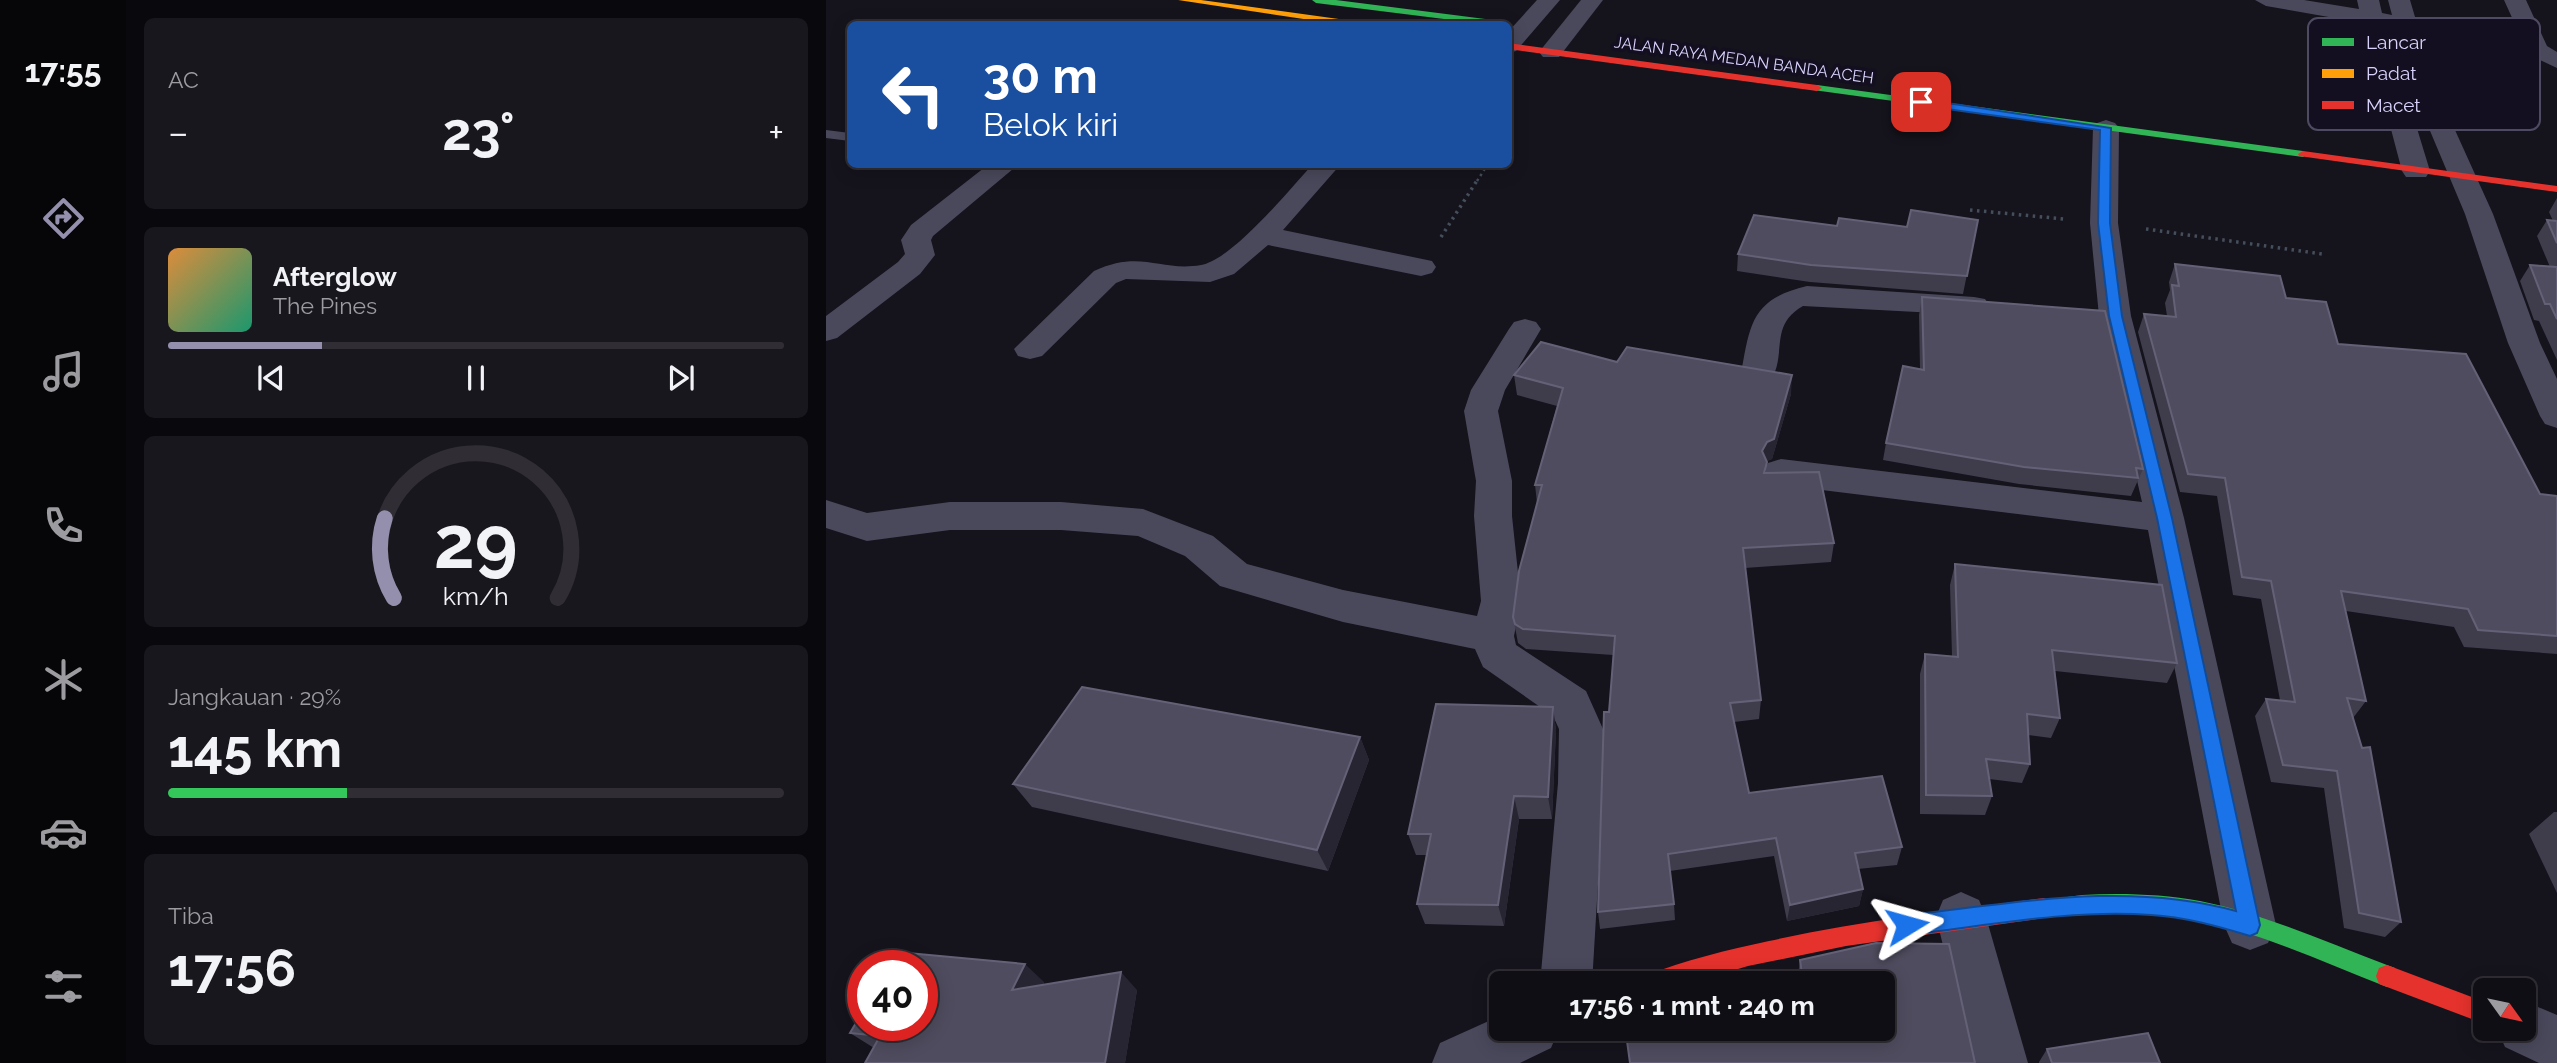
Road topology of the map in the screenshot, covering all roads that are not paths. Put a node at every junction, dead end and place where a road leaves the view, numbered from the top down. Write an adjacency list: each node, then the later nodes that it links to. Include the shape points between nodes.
1 (1182, 0): 10 (main road)
2 (1316, 0): 11 (main road)
3 (1549, 0): 12 (street)
4 (1592, 0): 13 (street)
5 (2266, 0): 7 (street)
6 (2515, 0): 9 (street)
7 (2370, 10): 8 (street)
8 (2401, 11)
9 (2523, 18)
10 (1333, 21)
11 (1478, 21)
12 (1516, 27): 13 (main road)
13 (1574, 33): 15 (street)
14 (1512, 47): 15 (main road, JALAN RAYA MEDAN BANDA ACEH)
15 (1551, 52): 18 (main road, JALAN RAYA MEDAN BANDA ACEH)
16 (2540, 52): 17 (street)
17 (2557, 61)
18 (2106, 128): 23 (main road, JALAN RAYA MEDAN BANDA ACEH); 38 (street, via 2102,315)
19 (2400, 130): 23 (street)
20 (2445, 130): 24 (street)
21 (826, 134): 22 (lane)
22 (847, 137)
23 (2407, 156): 24 (main road, JALAN RAYA MEDAN BANDA ACEH); 24 (main road, JALAN RAYA MEDAN BANDA ACEH)
24 (2461, 163): 27 (main road, JALAN RAYA MEDAN BANDA ACEH); 35 (street, via 2525,343)
25 (1001, 168): 32 (street, via 921,231 916,240 920,255 909,268)
26 (1324, 168): 28 (street)
27 (2557, 189)
28 (1263, 234): 29 (street); 33 (street, via 1209,273 1133,268 1111,274)
29 (1421, 267)
30 (2008, 309): 34 (street, via 1807,295 1793,298 1773,311 1766,322)
31 (1525, 329): 39 (street, via 1488,390 1481,411 1494,481 1493,529 1501,601)
32 (826, 331)
33 (1030, 349)
34 (1758, 374)
35 (2557, 416)
36 (1781, 472): 38 (street)
37 (826, 514): 39 (street, via 867,527 950,516 1061,516 1143,523 1199,546 1234,575 1343,606)
38 (2165, 518): 41 (street)
39 (1493, 636): 42 (street, via 1498,655 1570,704 1581,729)
40 (1961, 917): 41 (main road, via 2088,905 2151,905 2200,911); 43 (main road, via 1880,929); 49 (street)
41 (2250, 925): 44 (main road)
42 (1567, 971)
43 (1690, 971)
44 (2473, 1009)
45 (2536, 1033): 47 (street)
46 (1507, 1041): 48 (street)
47 (2557, 1043)
48 (1460, 1063)
49 (2000, 1063)

